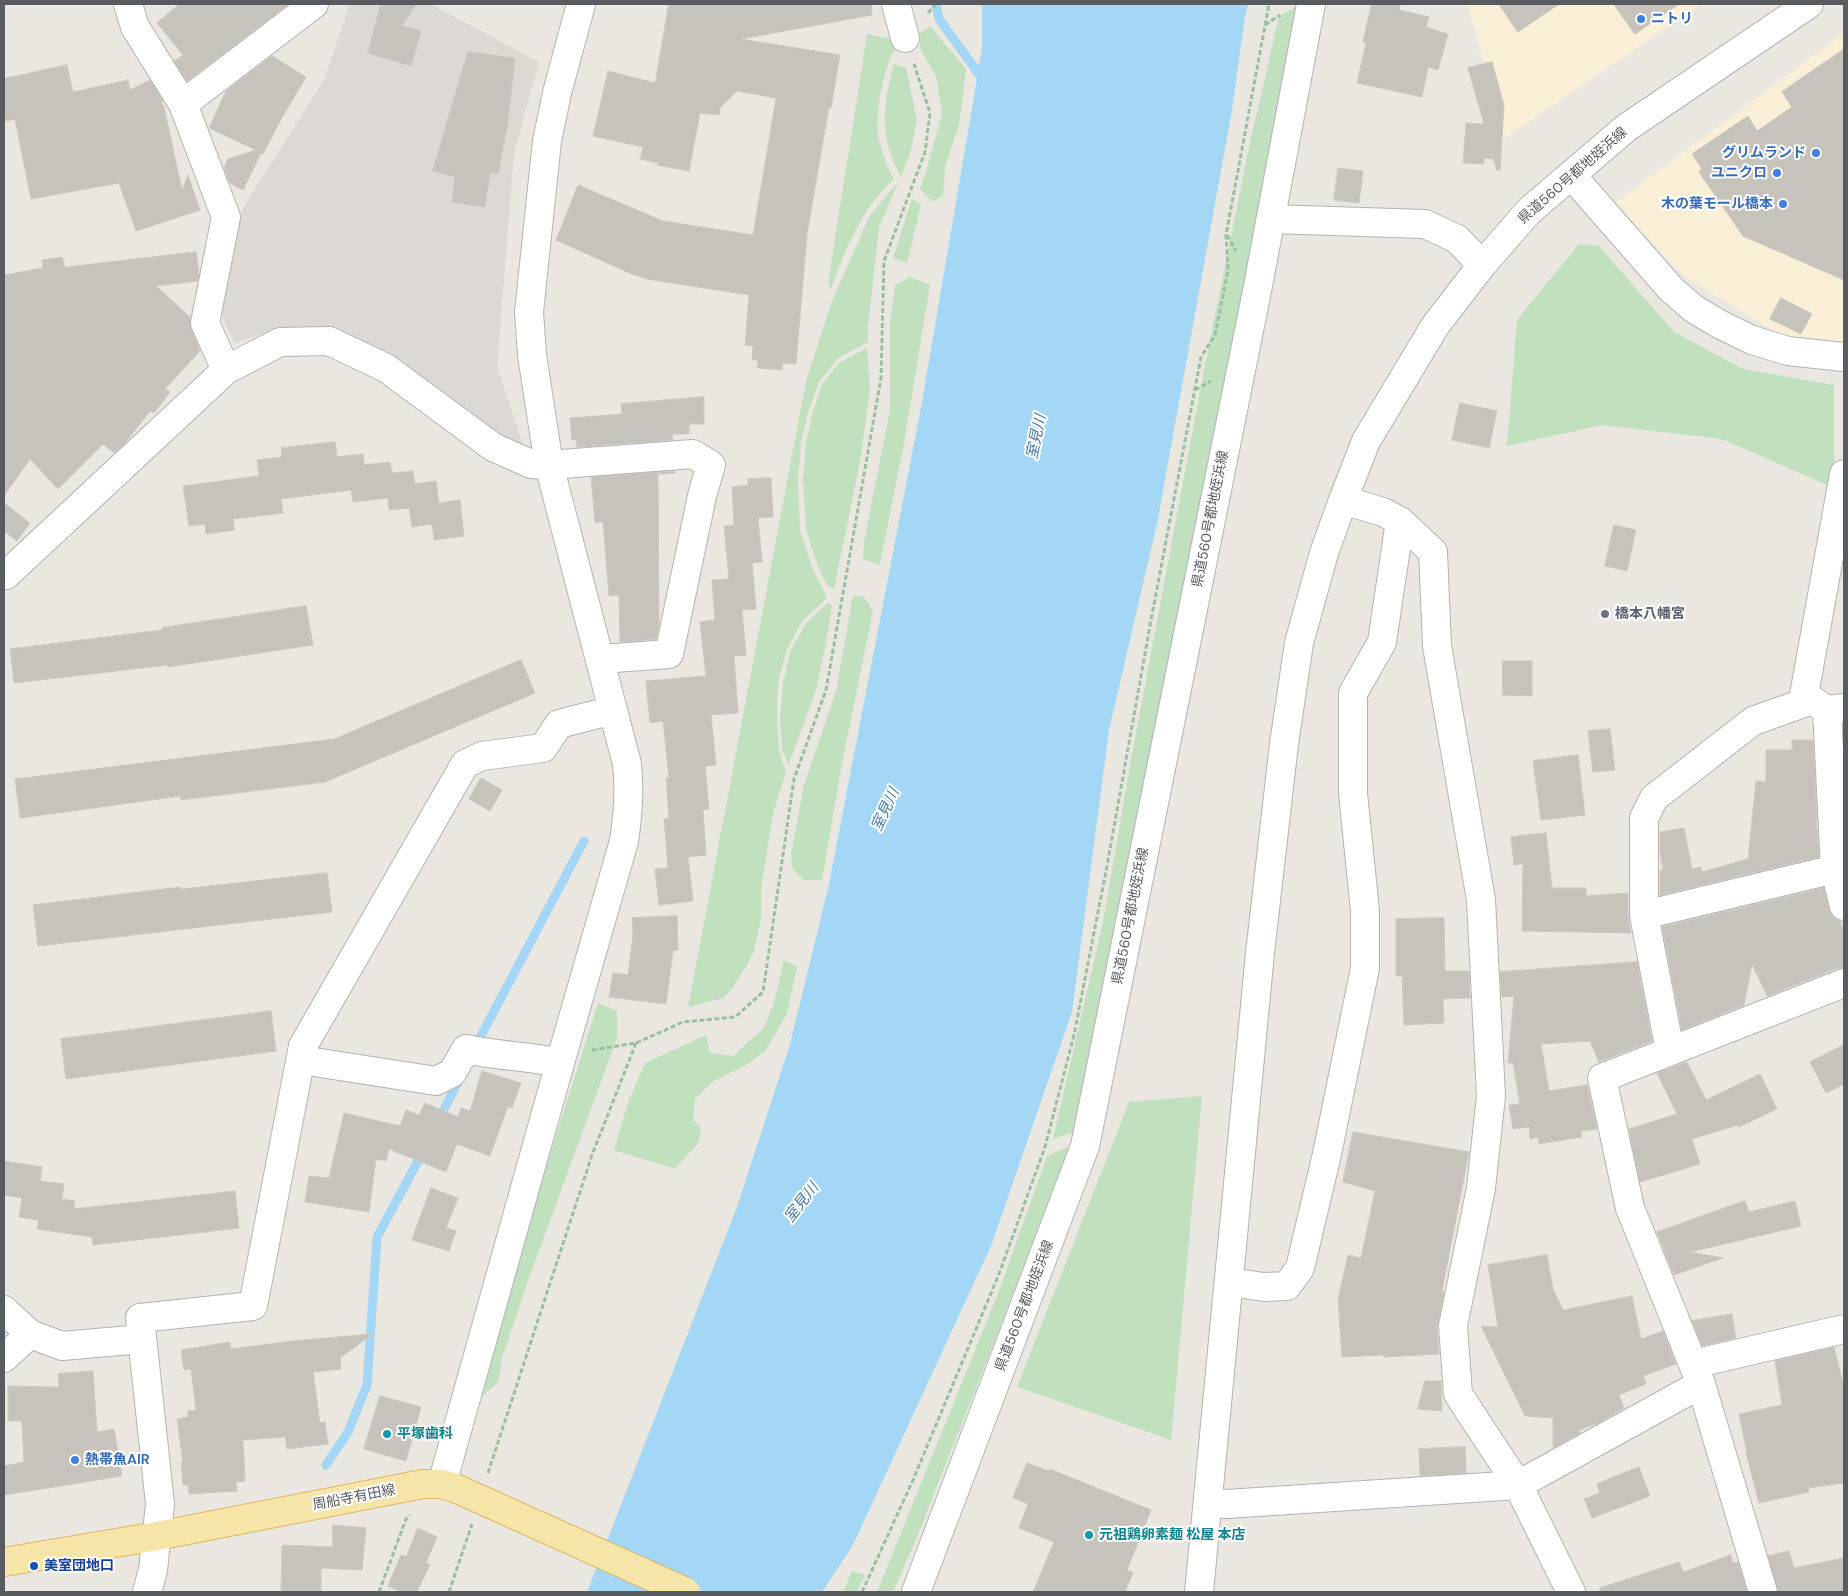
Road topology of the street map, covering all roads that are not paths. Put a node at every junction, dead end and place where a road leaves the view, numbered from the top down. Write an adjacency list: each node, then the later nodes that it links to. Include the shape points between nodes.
1 (128, 4): 8 (street, via 135,27)
2 (314, 4): 8 (street)
3 (581, 4): 14 (street, via 547,141 529,312 532,355)
4 (896, 4): 7 (street)
5 (1311, 4): 10 (street, 県道560号都地姪浜線)
6 (1809, 4): 9 (street, 県道560号都地姪浜線, via 1626,128)
7 (905, 38)
8 (183, 104): 13 (street, via 226,217 205,323)
9 (1572, 176): 11 (street, 県道560号都地姪浜線, via 1529,211); 12 (street, via 1671,289 1694,309 1752,340 1788,351)
10 (1271, 219): 11 (street, via 1425,224 1457,239); 43 (street, 県道560号都地姪浜線, via 1085,1146)
11 (1482, 265): 16 (street, 県道560号都地姪浜線, via 1435,326 1394,393 1366,441)
12 (1844, 357)
13 (226, 370): 14 (street, via 280,342 329,341 386,368 493,447 531,464); 18 (street)
14 (549, 465): 19 (street); 19 (street, via 693,454 710,466 670,654)
15 (1844, 474): 20 (street, via 1804,695)
16 (1343, 500): 17 (street, via 1383,512); 29 (street, 県道560号都地姪浜線, via 1324,553 1299,643 1284,744 1260,953)
17 (1400, 521): 29 (street, via 1382,642 1353,693 1353,794 1365,910 1364,968 1327,1154 1300,1268 1287,1286 1264,1287); 36 (street, via 1432,552 1437,646 1481,900 1491,1096 1481,1188 1453,1326 1458,1394)
18 (4, 575)
19 (601, 659): 21 (street)
20 (1828, 706): 22 (street); 24 (street, via 1753,721 1654,798 1644,818)
21 (613, 710): 27 (street, via 630,783 628,816 622,848); 28 (street, via 559,724 543,748 482,756 465,764 303,1046)
22 (1835, 868): 23 (street); 24 (street)
23 (1844, 906)
24 (1644, 915): 26 (street)
25 (1844, 983): 26 (street)
26 (1670, 1051): 35 (street, via 1602,1078 1630,1208)
27 (562, 1057): 28 (street, via 540,1059 476,1051 452,1073 436,1081); 37 (street)
28 (301, 1060): 33 (street, via 254,1306 140,1318)
29 (1229, 1282): 38 (street, 県道560号都地姪浜線)
30 (4, 1310): 32 (street)
31 (1844, 1329): 35 (street)
32 (30, 1334): 33 (street, via 62,1346); 34 (street)
33 (142, 1339): 39 (street, via 160,1504)
34 (4, 1358)
35 (1697, 1374): 36 (street); 46 (street)
36 (1518, 1485): 38 (street, via 1228,1504); 45 (street)
37 (449, 1486): 39 (main road, 周船寺有田線, via 423,1484); 42 (main road, 周船寺有田線, bridge)
38 (1208, 1502): 44 (street, 県道560号都地姪浜線)
39 (157, 1536): 40 (main road, 周船寺有田線); 41 (street)
40 (4, 1562)
41 (147, 1592)
42 (686, 1592)
43 (916, 1592)
44 (1199, 1592)
45 (1571, 1592)
46 (1763, 1592)

